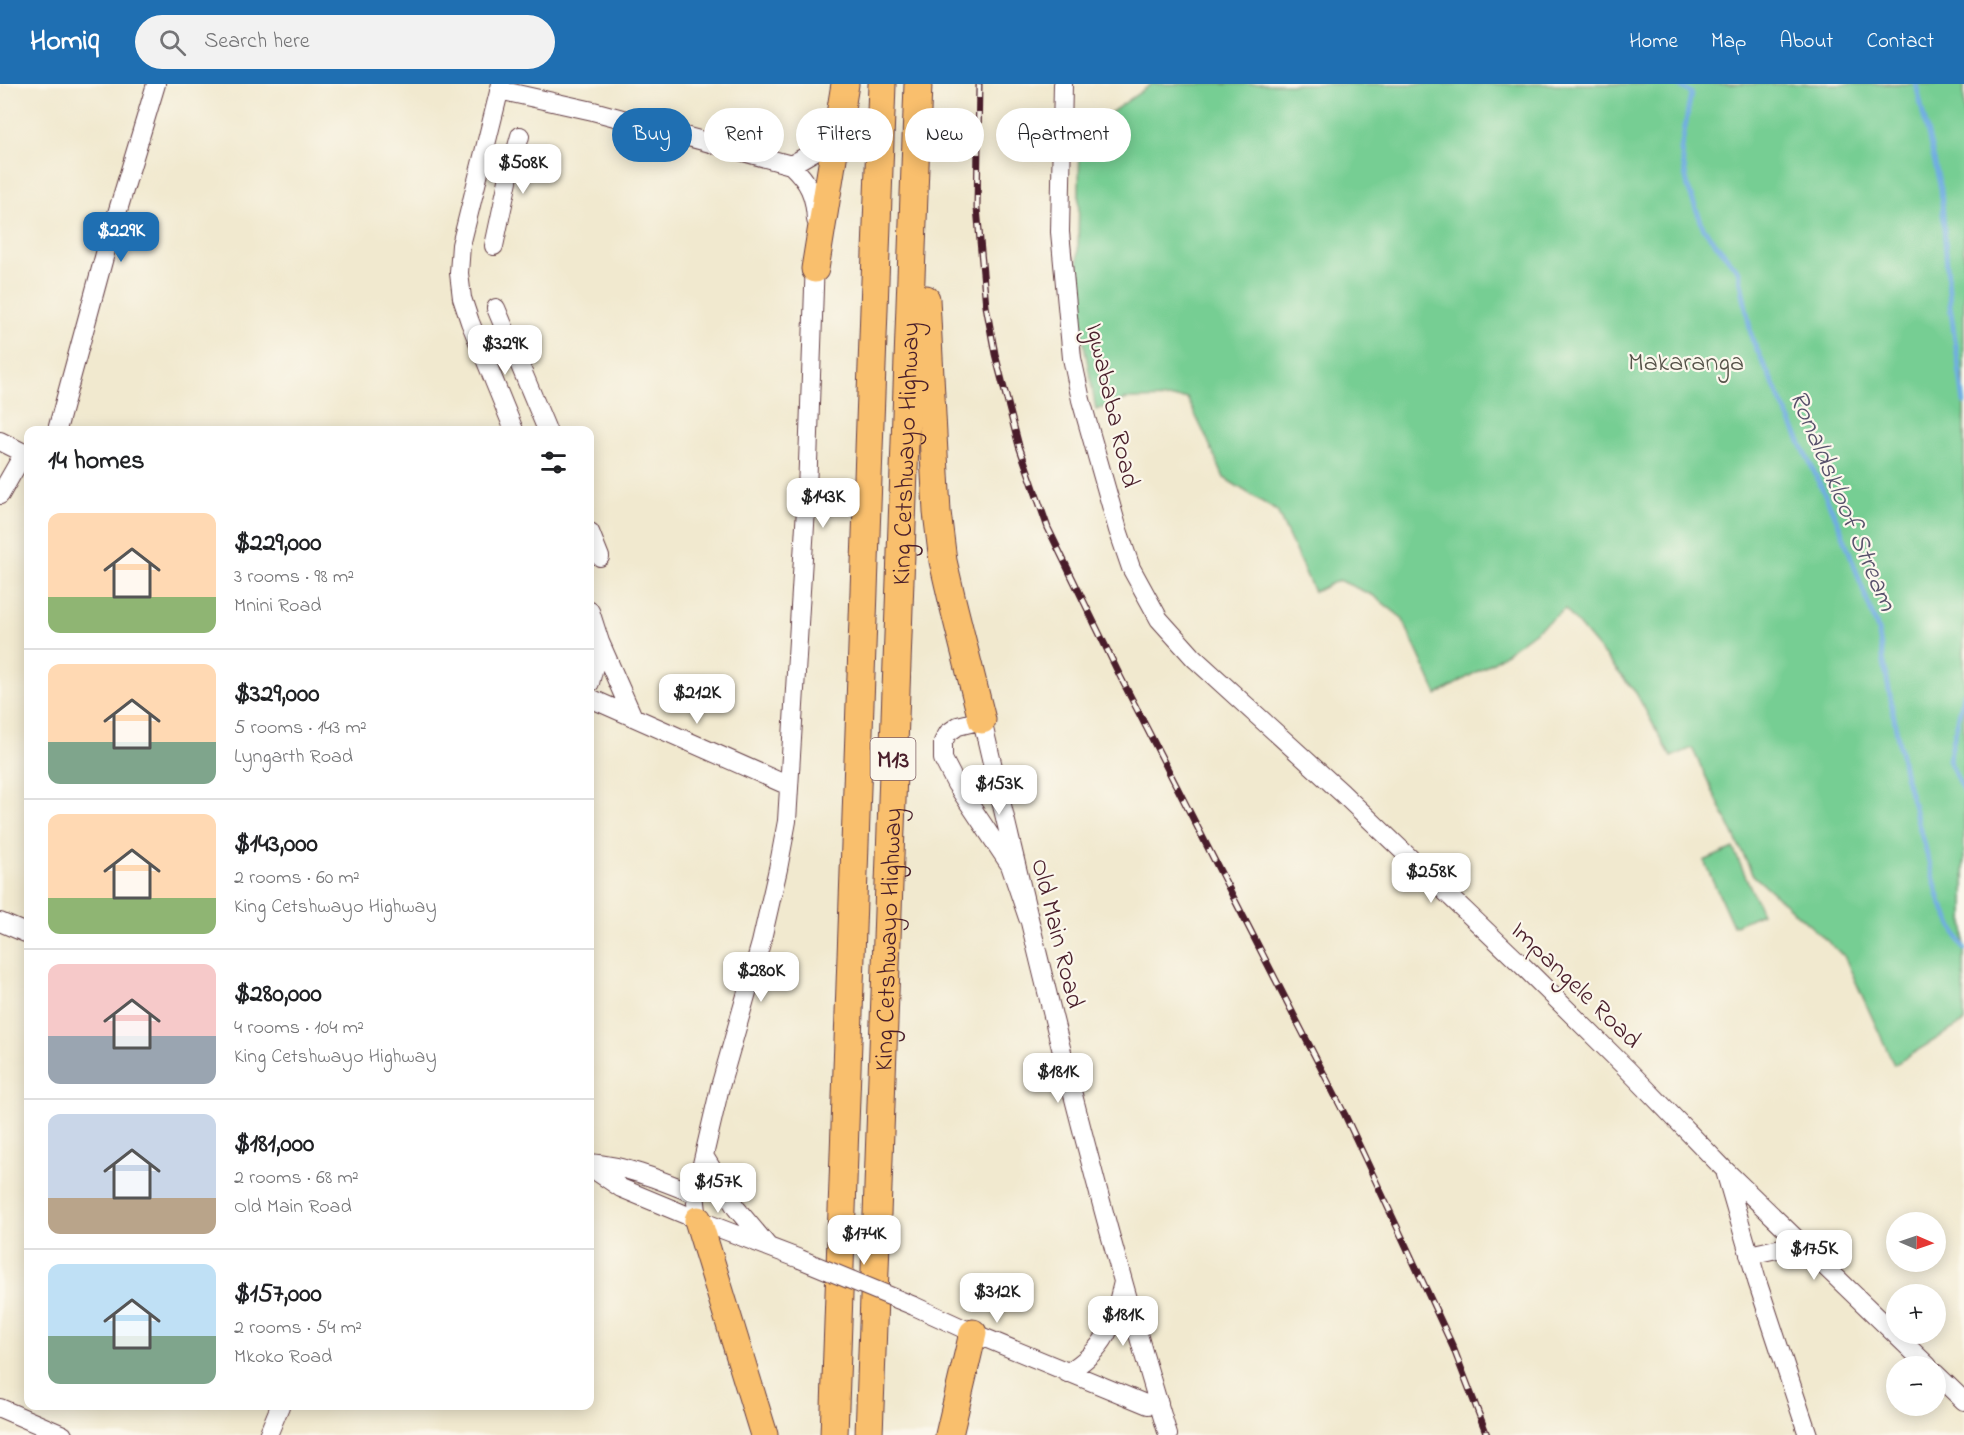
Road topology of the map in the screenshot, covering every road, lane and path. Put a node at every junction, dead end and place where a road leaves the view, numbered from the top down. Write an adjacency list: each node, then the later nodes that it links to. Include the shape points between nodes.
1 (156, 84): 16 (street)
2 (882, 84): 58 (highway, King Cetshwayo Highway / M13)
3 (1063, 84): 25 (street, Igwababa Road, via 1060,231 1072,358 1118,530 1131,568)
4 (500, 87): 8 (street); 9 (street)
5 (918, 89): 31 (highway, via 937,512 948,581); 59 (highway, King Cetshwayo Highway / M13)
6 (842, 97): 8 (street, via 819,146); 12 (highway)
7 (520, 136): 10 (street)
8 (791, 165): 12 (street, via 808,183 815,202)
9 (479, 168): 10 (street); 15 (street, via 461,245 459,273 464,305)
10 (509, 176): 11 (street)
11 (494, 246)
12 (815, 269): 32 (street, via 807,492)
13 (496, 308): 14 (street)
14 (519, 364): 15 (street); 18 (street)
15 (492, 376): 17 (street)
16 (58, 426)
17 (512, 426)
18 (545, 426)
19 (0, 441): 20 (street)
20 (24, 453)
21 (24, 457): 22 (street)
22 (0, 495)
23 (594, 542): 24 (street)
24 (600, 557)
25 (1159, 619): 39 (street, Impangele Road, via 1194,658 1527,970)
26 (594, 623): 27 (street)
27 (600, 642): 28 (street); 30 (street)
28 (594, 667)
29 (594, 700): 30 (street)
30 (633, 717): 32 (street)
31 (982, 720): 33 (street, Old Main Road); 33 (street, via 948,732 943,759 1010,865)
32 (789, 786): 36 (street, via 778,869)
33 (1028, 918): 44 (street, Old Main Road)
34 (0, 922): 35 (street)
35 (24, 932)
36 (704, 1156): 40 (street); 42 (street, via 736,1208)
37 (594, 1165): 40 (street, via 642,1173)
38 (594, 1168): 40 (street, via 621,1188)
39 (1725, 1170): 41 (street, Impangele Road); 43 (street)
40 (696, 1207): 42 (street); 57 (highway)
41 (1800, 1244): 43 (street); 46 (street, Impangele Road)
42 (768, 1246): 45 (street, bridge)
43 (1749, 1255): 62 (street)
44 (1123, 1281): 47 (street, via 1102,1344); 50 (street, Old Main Road)
45 (973, 1333): 47 (street); 60 (highway)
46 (1918, 1356)
47 (1067, 1373): 50 (street, via 1148,1405)
48 (1946, 1384): 49 (street)
49 (1964, 1401)
50 (1159, 1403): 61 (street, Old Main Road)
51 (0, 1408): 54 (street)
52 (278, 1410): 55 (street)
53 (279, 1410): 56 (street)
54 (63, 1435)
55 (268, 1435)
56 (273, 1435)
57 (764, 1435)
58 (834, 1435)
59 (869, 1435)
60 (949, 1435)
61 (1168, 1435)
62 (1808, 1435)

